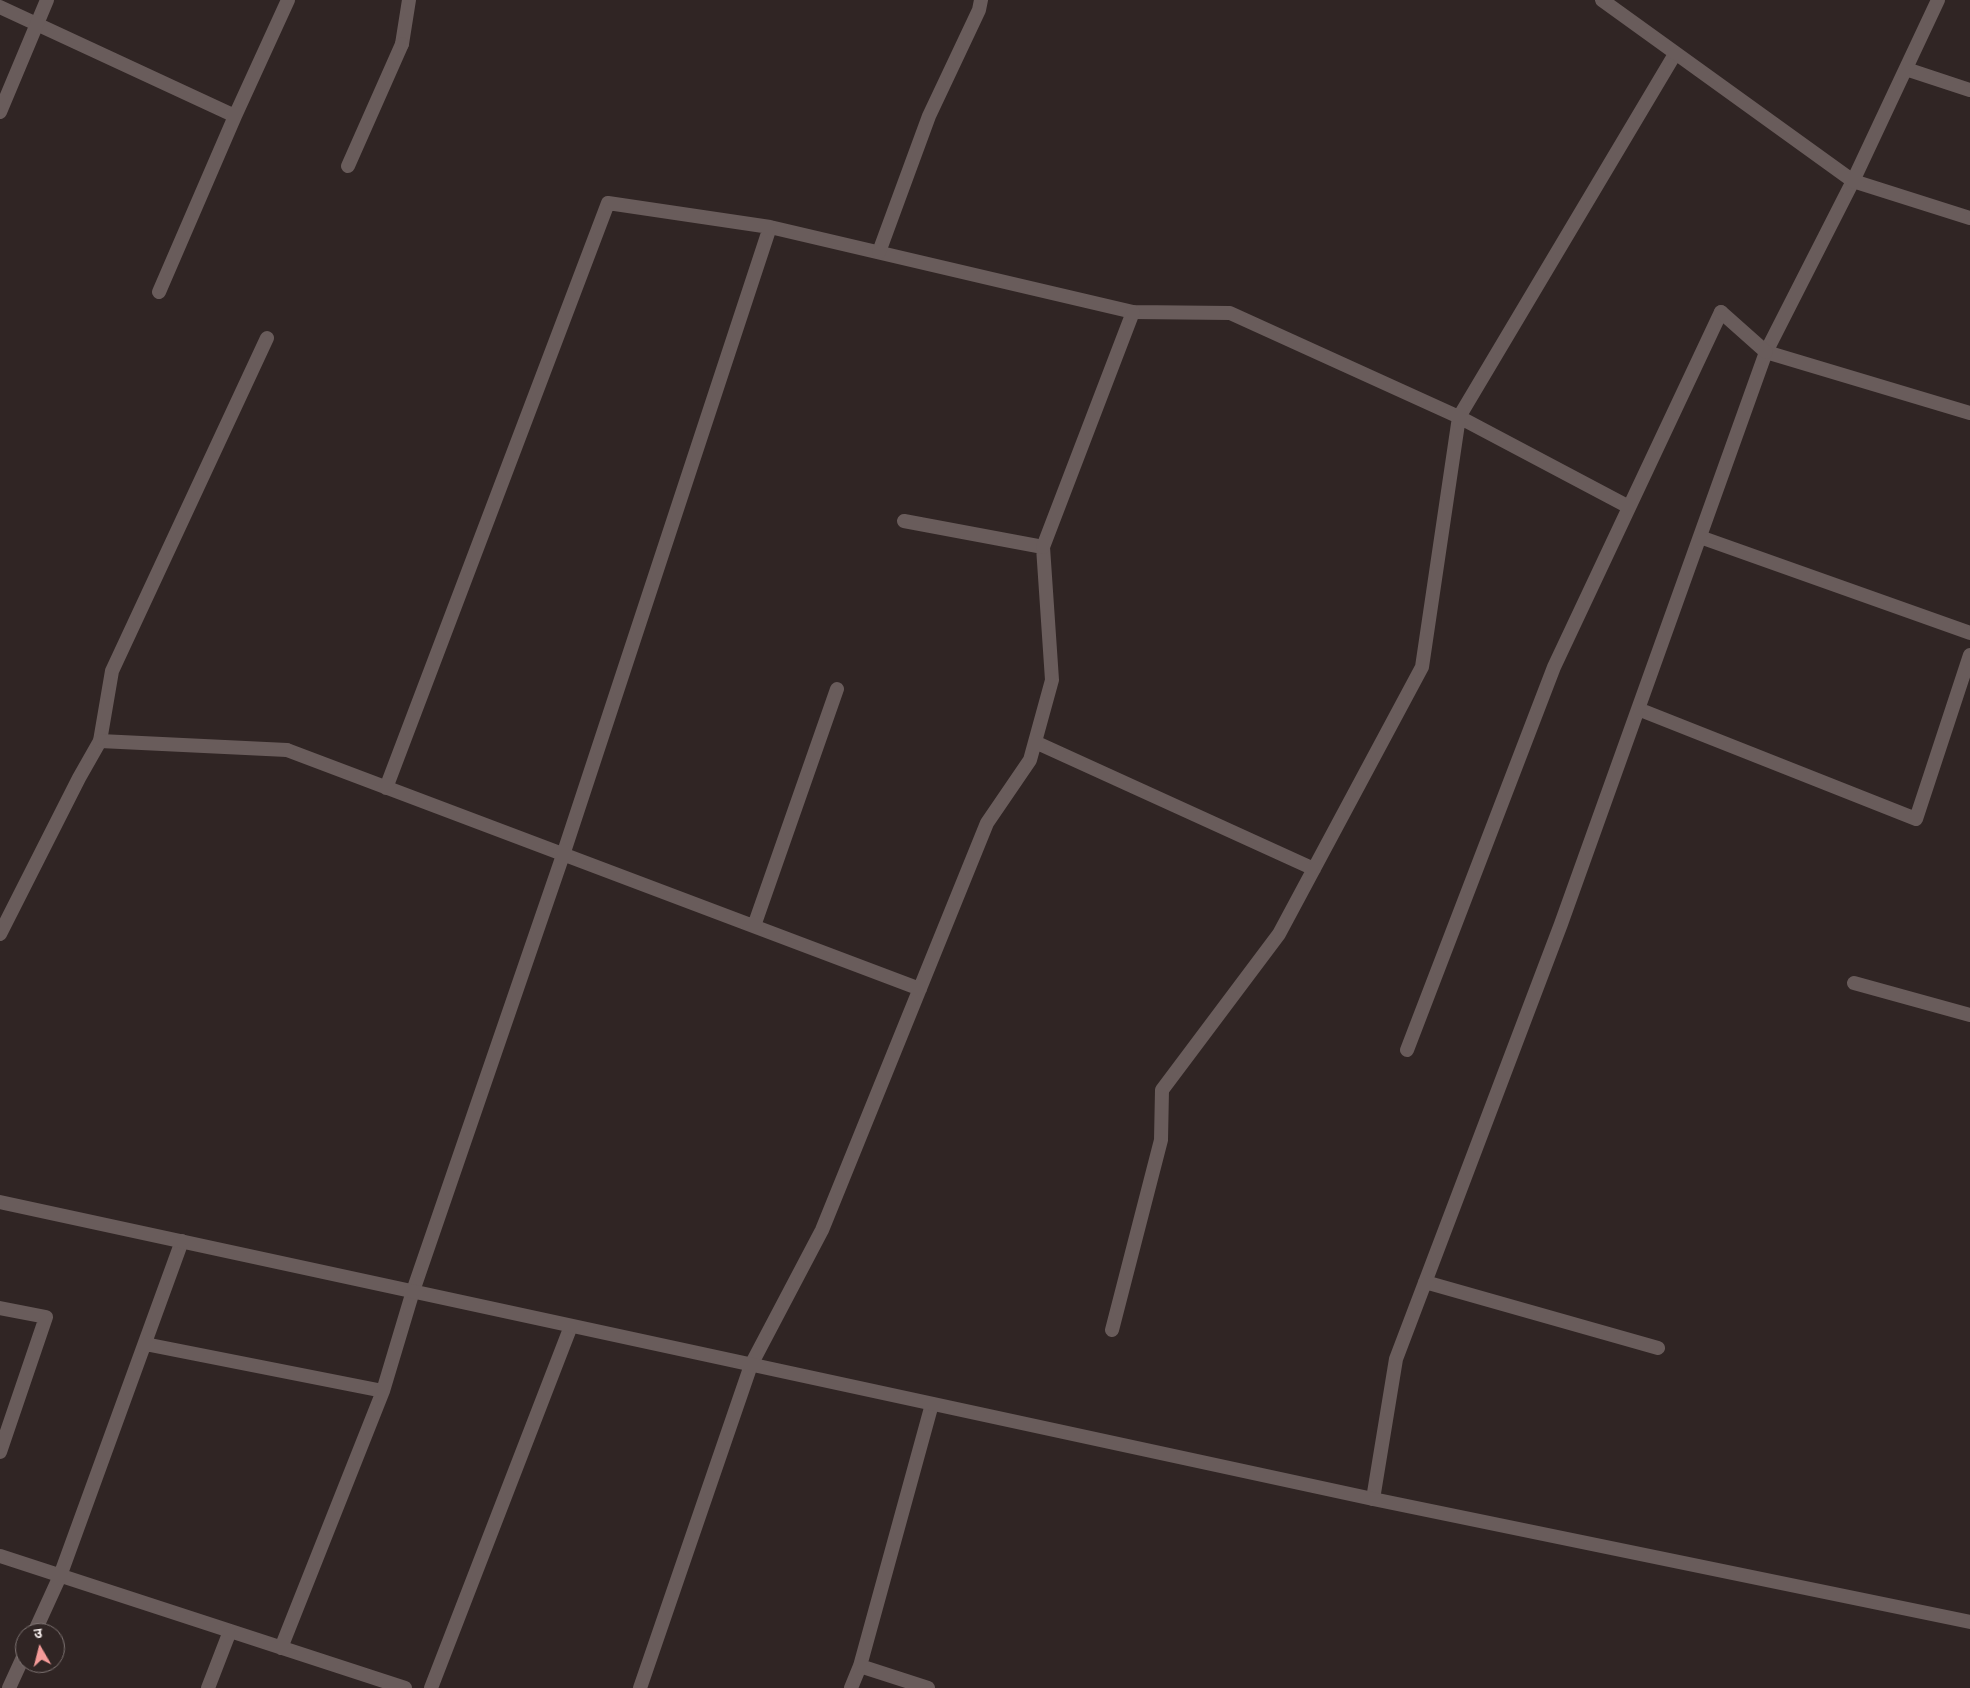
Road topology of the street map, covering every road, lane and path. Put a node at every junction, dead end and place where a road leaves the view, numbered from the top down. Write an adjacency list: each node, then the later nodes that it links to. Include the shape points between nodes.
1 (47, 0): 8 (street)
2 (288, 0): 13 (street)
3 (409, 0): 14 (street, via 402,44)
4 (981, 0): 18 (street, via 929,116)
5 (1602, 0): 9 (street)
6 (1938, 0): 10 (street)
7 (0, 7): 8 (street)
8 (36, 24): 12 (street); 13 (street)
9 (1675, 54): 15 (street); 24 (street)
10 (1906, 69): 11 (street); 15 (street)
11 (1970, 90)
12 (0, 112)
13 (235, 116): 19 (street)
14 (348, 166)
15 (1853, 181): 16 (street); 22 (street)
16 (1970, 218)
17 (770, 227): 18 (street); 35 (street, via 608,203); 36 (street)
18 (879, 252): 20 (street)
19 (159, 292)
20 (1133, 312): 24 (street, via 1230,314); 28 (street)
21 (267, 338): 33 (street, via 112,671)
22 (1766, 352): 23 (street); 25 (street, via 1721,312); 27 (street)
23 (1970, 413)
24 (1459, 417): 25 (street); 37 (street, via 1422,667)
25 (1629, 506): 43 (street, via 1554,667)
26 (904, 521): 28 (street)
27 (1700, 537): 29 (street); 32 (street)
28 (1043, 547): 34 (street, via 1052,680)
29 (1970, 633)
30 (1970, 655): 32 (street, via 1916,819)
31 (837, 689): 38 (street)
32 (1638, 709): 46 (street, via 1558,933)
33 (100, 742): 35 (street, via 287,750); 39 (street, via 78,778)
34 (1035, 742): 37 (street); 41 (street, via 1030,760 987,823)
35 (386, 788): 36 (street)
36 (563, 855): 38 (street); 47 (street)
37 (1314, 868): 50 (street, via 1279,934 1162,1090 1161,1140)
38 (754, 926): 41 (street)
39 (0, 934)
40 (1854, 983): 42 (street)
41 (920, 989): 53 (street, via 822,1230)
42 (1970, 1015)
43 (1407, 1050)
44 (0, 1202): 45 (street)
45 (182, 1241): 47 (street); 51 (street)
46 (1425, 1282): 52 (street); 57 (street, via 1396,1359)
47 (413, 1291): 49 (street); 54 (street)
48 (0, 1308): 56 (street, via 46,1317)
49 (571, 1326): 53 (street); 69 (street)
50 (1112, 1330)
51 (145, 1344): 54 (street); 59 (street)
52 (1658, 1348)
53 (751, 1365): 55 (street); 70 (street)
54 (383, 1391): 63 (street)
55 (932, 1404): 57 (street); 64 (street)
56 (0, 1452)
57 (1373, 1499): 60 (street)
58 (0, 1556): 59 (street)
59 (60, 1576): 61 (street); 62 (street)
60 (1970, 1622)
61 (39, 1623)
62 (230, 1631): 63 (street); 67 (street)
63 (281, 1648): 68 (street)
64 (860, 1666): 71 (street); 72 (street)
65 (16, 1673): 66 (street)
66 (9, 1688)
67 (208, 1688)
68 (405, 1688)
69 (431, 1688)
70 (640, 1688)
71 (851, 1688)
72 (928, 1688)

